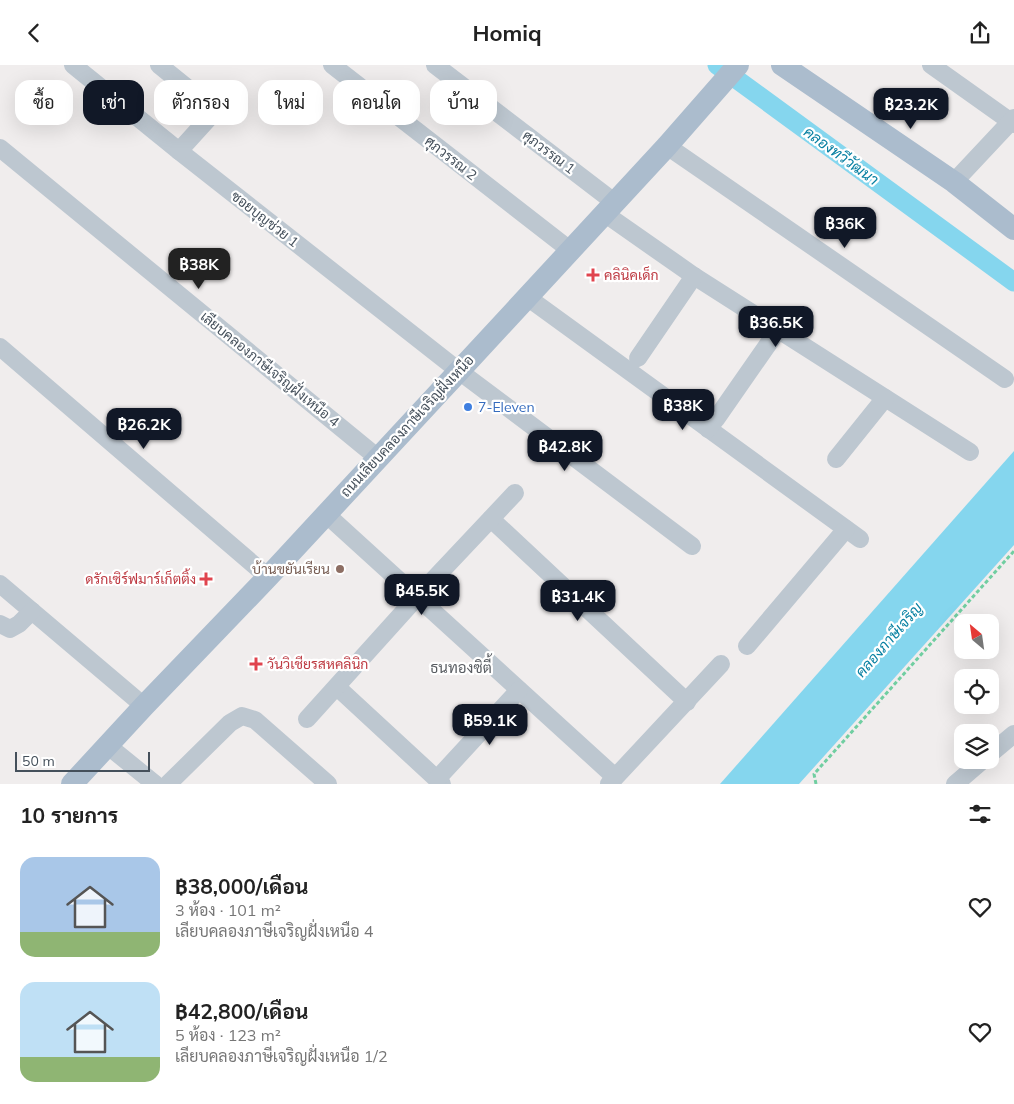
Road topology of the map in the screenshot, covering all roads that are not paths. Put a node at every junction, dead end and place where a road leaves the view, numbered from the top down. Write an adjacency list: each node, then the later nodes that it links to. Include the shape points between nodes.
1 (73, 65): 11 (street, ซอยบุญช่วย 1)
2 (159, 65): 11 (street, via 206,103 210,110 208,119)
3 (332, 65): 15 (street, ศุภวรรณ 2)
4 (435, 65): 13 (street, ศุภวรรณ 1)
5 (738, 65): 9 (main road, ถนนเลียบคลองภาษีเจริญฝั่งเหนือ)
6 (782, 65): 12 (main road)
7 (931, 65): 8 (street)
8 (1013, 121): 12 (street)
9 (666, 146): 13 (main road, ถนนเลียบคลองภาษีเจริญฝั่งเหนือ); 22 (street)
10 (0, 148): 26 (street, เลียบคลองภาษีเจริญฝั่งเหนือ 4)
11 (179, 151): 21 (street, ซอยบุญช่วย 1)
12 (954, 182): 14 (main road)
13 (609, 208): 15 (main road, ถนนเลียบคลองภาษีเจริญฝั่งเหนือ); 16 (street, ศุภวรรณ 1)
14 (1014, 229)
15 (570, 250): 17 (main road, ถนนเลียบคลองภาษีเจริญฝั่งเหนือ)
16 (694, 276): 18 (street, ศุภวรรณ 1); 20 (street)
17 (527, 297): 21 (main road, ถนนเลียบคลองภาษีเจริญฝั่งเหนือ); 24 (street)
18 (778, 330): 23 (street, ศุภวรรณ 1); 24 (street)
19 (0, 347): 32 (street)
20 (638, 358)
21 (459, 371): 26 (main road, ถนนเลียบคลองภาษีเจริญฝั่งเหนือ); 31 (street, ซอยบุญช่วย 1)
22 (1005, 379)
23 (885, 398): 25 (street, ศุภวรรณ 1); 27 (street)
24 (708, 429): 37 (street, via 853,534)
25 (970, 452)
26 (378, 458): 29 (main road, ถนนเลียบคลองภาษีเจริญฝั่งเหนือ)
27 (836, 459)
28 (515, 493): 30 (street)
29 (326, 514): 32 (main road, ถนนเลียบคลองภาษีเจริญฝั่งเหนือ); 34 (street)
30 (491, 519): 34 (street); 41 (street)
31 (692, 546)
32 (268, 577): 42 (main road, ถนนเลียบคลองภาษีเจริญฝั่งเหนือ)
33 (0, 583): 35 (street)
34 (417, 597): 39 (street); 40 (street)
35 (32, 611): 36 (street, via 10,629); 42 (street)
36 (0, 625)
37 (747, 646)
38 (721, 664): 41 (street)
39 (337, 687): 43 (street); 48 (street)
40 (519, 690): 48 (street); 49 (street)
41 (687, 702): 49 (street)
42 (144, 706): 45 (main road, ถนนเลียบคลองภาษีเจริญฝั่งเหนือ)
43 (307, 719)
44 (1014, 734): 46 (street)
45 (107, 745): 50 (main road, ถนนเลียบคลองภาษีเจริญฝั่งเหนือ); 51 (street)
46 (999, 747)
47 (972, 769): 54 (street)
48 (440, 781)
49 (612, 781)
50 (72, 784)
51 (155, 784)
52 (168, 784): 53 (street, via 230,723 242,716 255,720)
53 (328, 784)
54 (955, 784)

